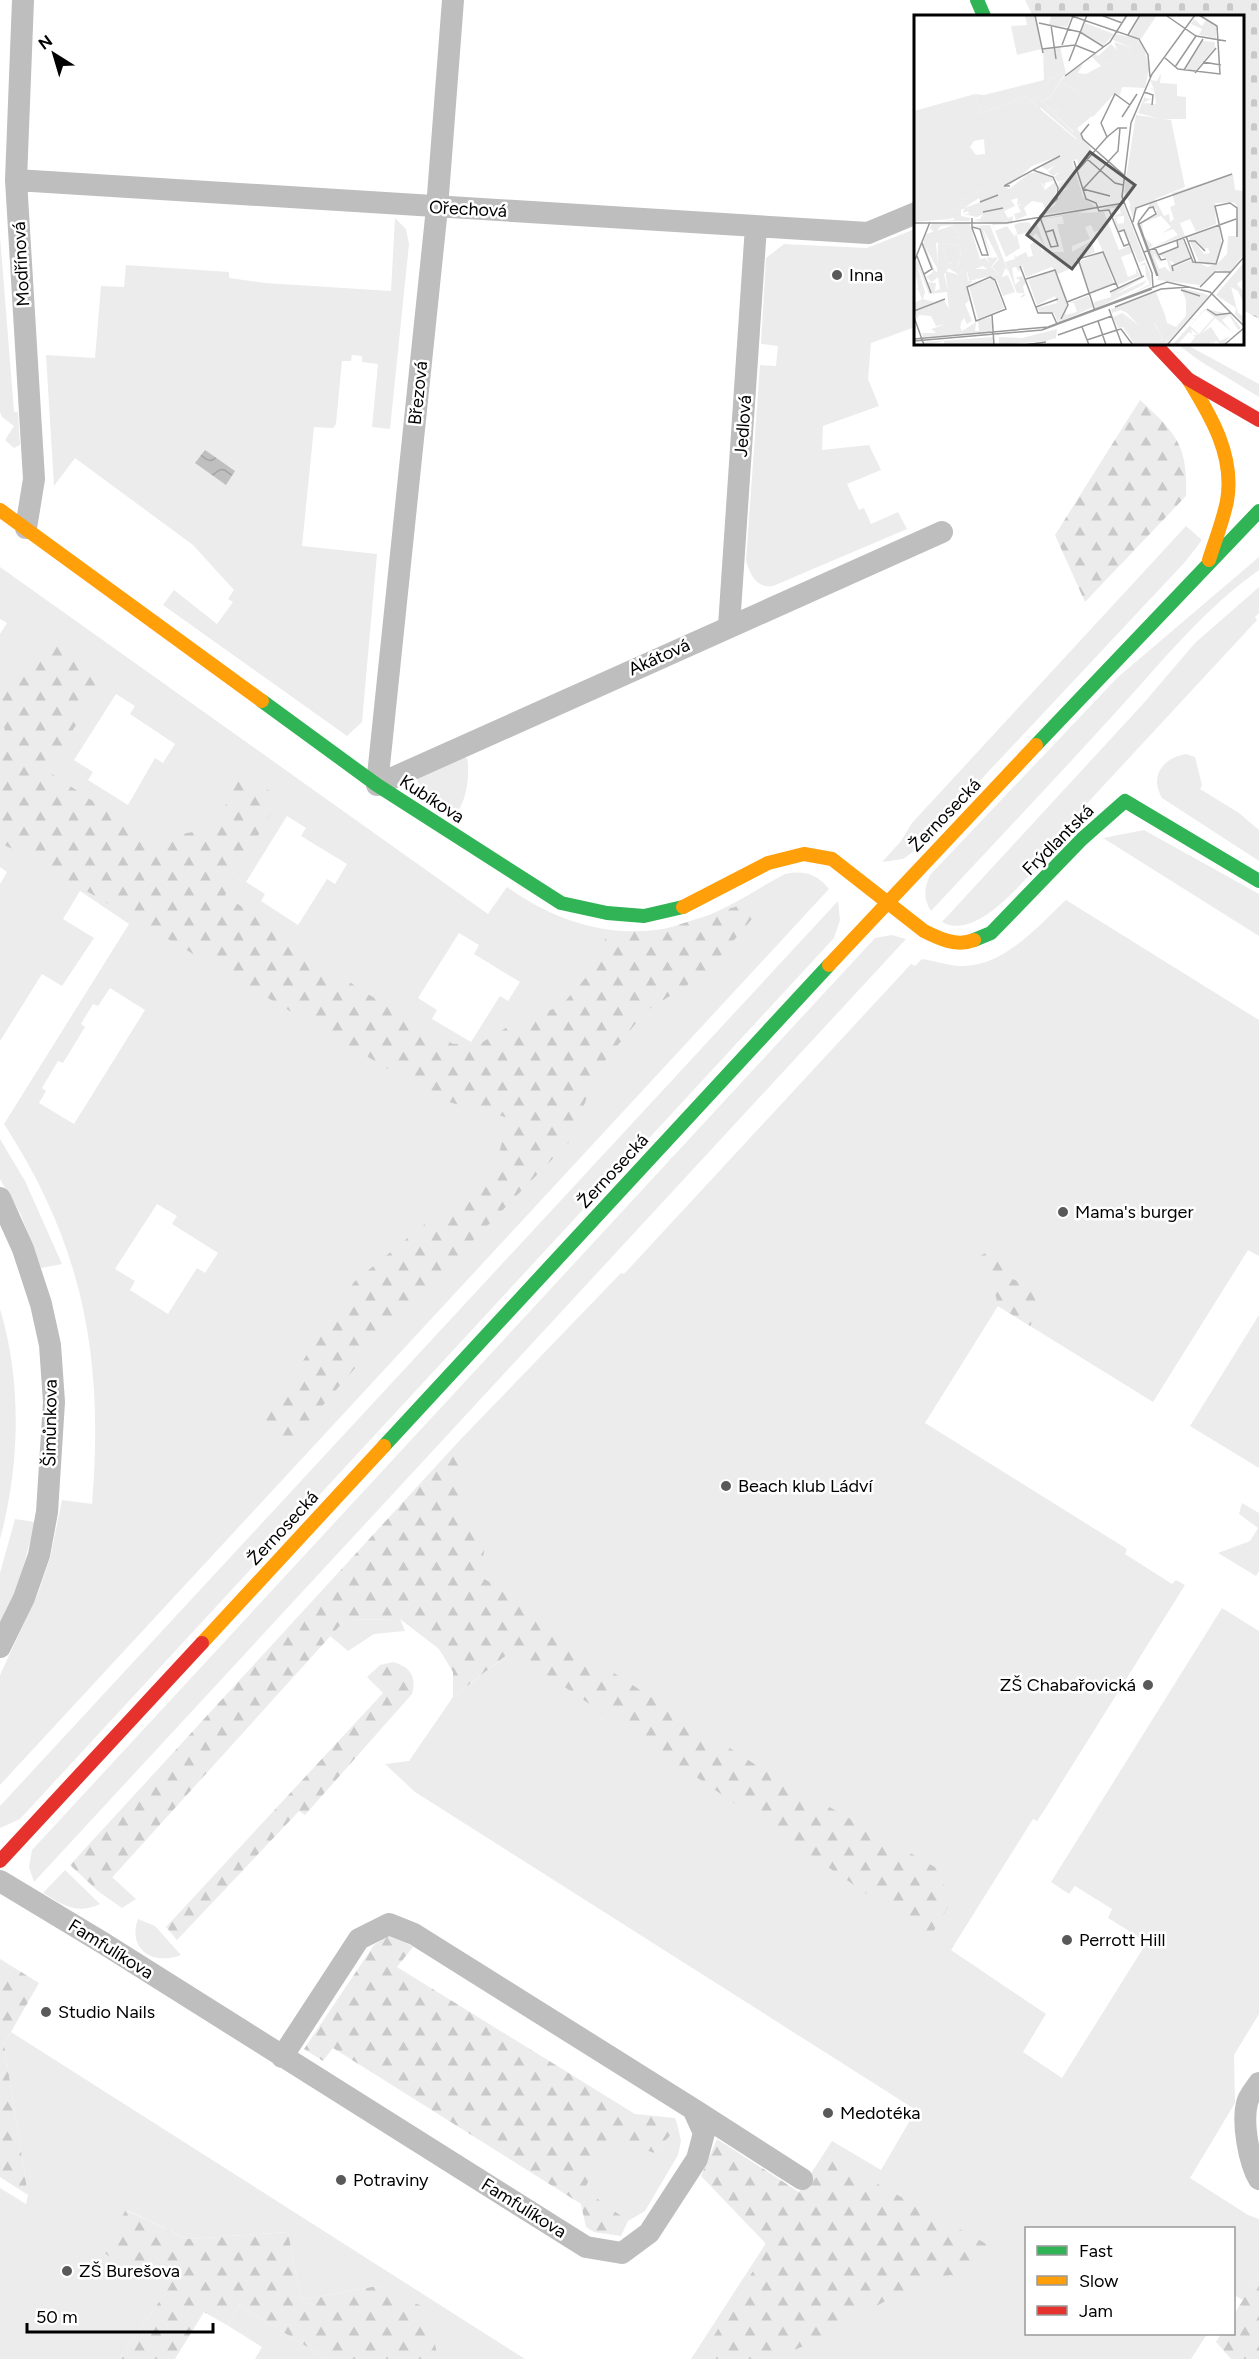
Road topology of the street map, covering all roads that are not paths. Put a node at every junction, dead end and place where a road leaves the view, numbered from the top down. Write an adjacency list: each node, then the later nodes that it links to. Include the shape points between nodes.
1 (23, 0): 5 (street, Modřínová)
2 (453, 0): 6 (street, Březová)
3 (977, 0): 4 (street)
4 (984, 15)
5 (16, 180): 6 (street, Ořechová); 14 (street, Modřínová, via 34,479)
6 (437, 208): 8 (street, Ořechová); 19 (street, Březová)
7 (914, 213): 8 (street, Ořechová, via 868,233)
8 (756, 226): 18 (street, Jedlová)
9 (1156, 345): 10 (street)
10 (1188, 379): 11 (street); 17 (street, via 1217,428 1227,465 1228,494)
11 (1259, 420)
12 (0, 510): 14 (street, Kubíkova)
13 (1259, 511): 17 (street, Žernosecká)
14 (26, 528): 19 (street, Kubíkova)
15 (942, 532): 18 (street, Akátová)
16 (1249, 543): 17 (street)
17 (1209, 563): 21 (street, Žernosecká)
18 (729, 626): 19 (street, Akátová)
19 (377, 785): 21 (street, Kubíkova, via 561,903 644,916 688,906 768,863 804,854 832,859)
20 (1259, 881): 21 (street, Frýdlantská, via 1125,801 1086,835 991,933 963,944 939,939)
21 (886, 903): 24 (street, Žernosecká)
22 (0, 1198): 23 (street, Šimůnkova, via 23,1249 41,1304 50,1345 54,1402 47,1512 39,1555)
23 (0, 1647)
24 (0, 1861)
25 (0, 1881): 26 (street, Famfulíkova)
26 (282, 2057): 28 (street, via 359,1939 389,1924 414,1934); 28 (street, Famfulíkova, via 586,2247 622,2253 649,2234 697,2159 704,2133)
27 (1259, 2083): 30 (street, via 1247,2103 1248,2148)
28 (693, 2109): 29 (street)
29 (802, 2179)
30 (1259, 2179)

